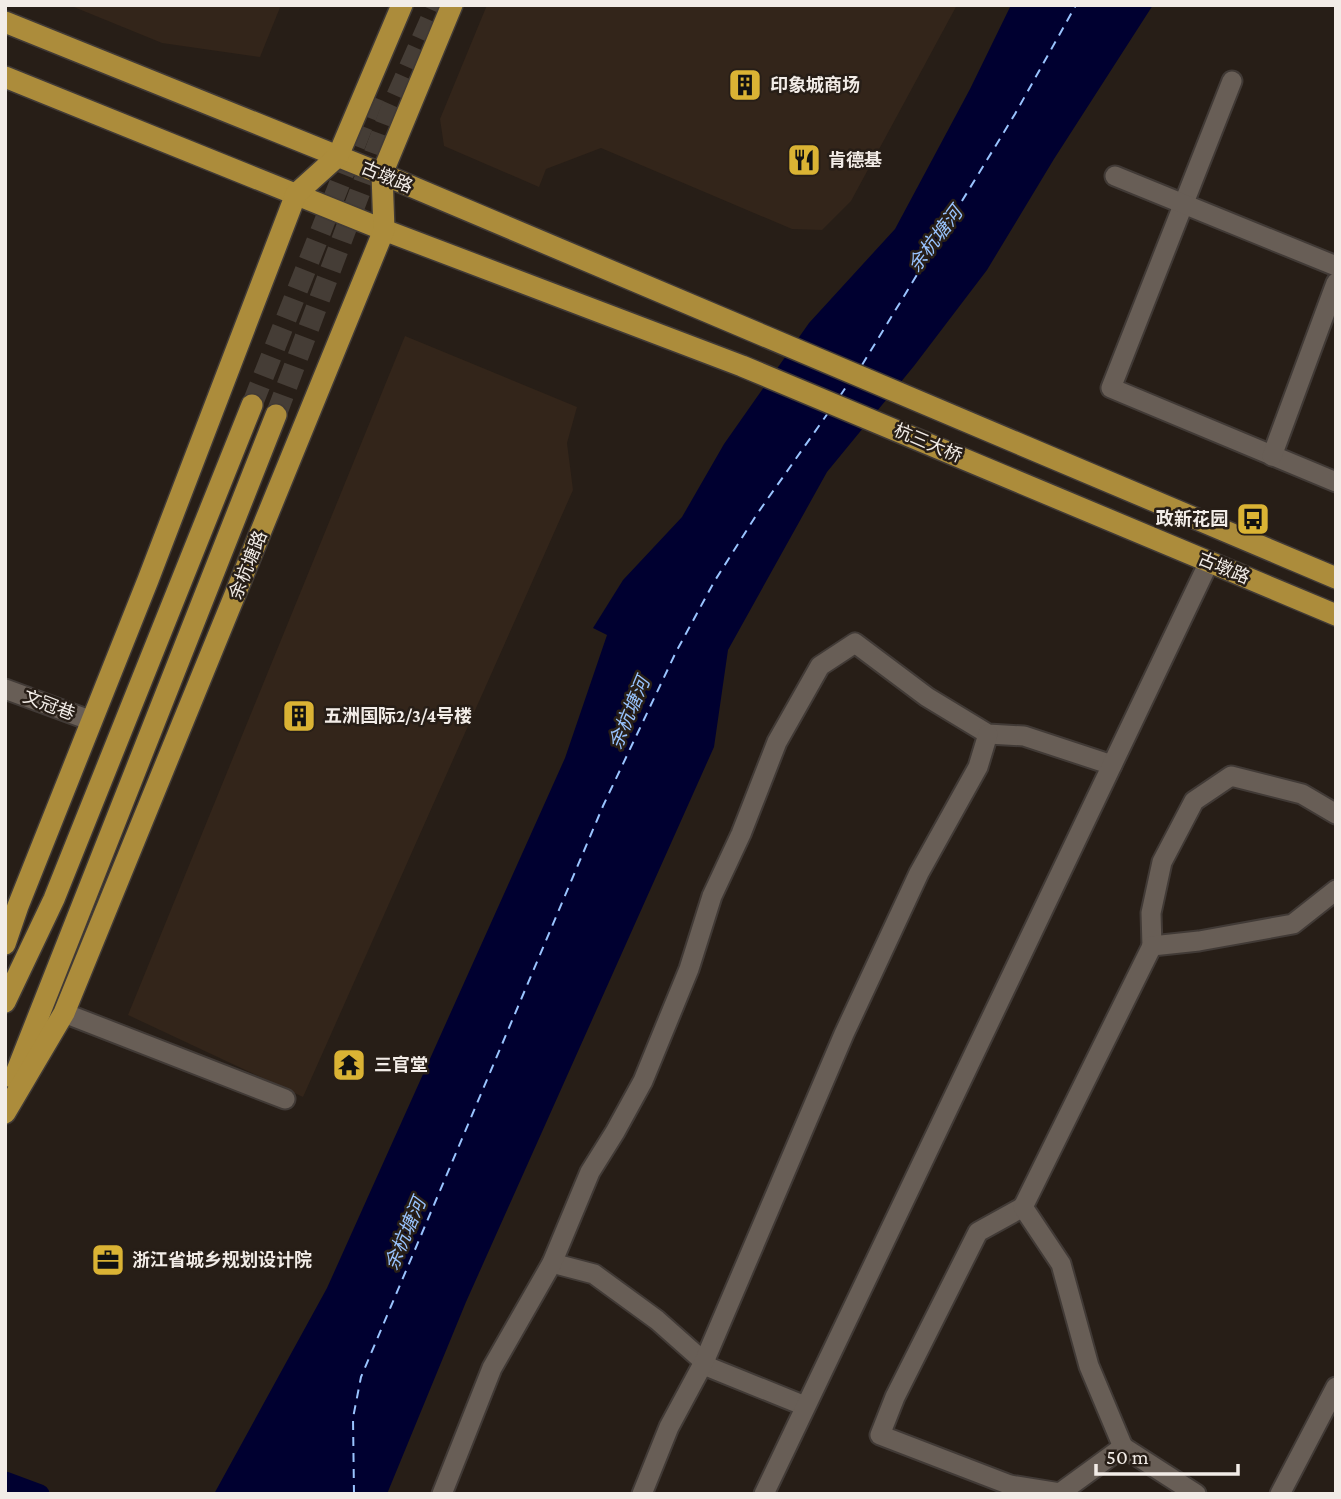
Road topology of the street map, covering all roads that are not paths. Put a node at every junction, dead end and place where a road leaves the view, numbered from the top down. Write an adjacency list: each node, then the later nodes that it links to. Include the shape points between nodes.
1 (402, 5): 6 (main road)
2 (452, 5): 7 (main road, 余杭塘路)
3 (5, 22): 6 (main road, 古墩路)
4 (5, 77): 9 (main road)
5 (1231, 81): 10 (street)
6 (338, 156): 7 (main road, 古墩路); 9 (main road)
7 (382, 174): 11 (main road, 余杭塘路); 14 (main road, 古墩路)
8 (1115, 176): 10 (street)
9 (296, 194): 11 (main road); 25 (main road)
10 (1184, 204): 12 (street); 17 (street, via 1111,388)
11 (384, 230): 20 (main road, 杭三大桥, via 742,366); 33 (main road, 余杭塘路)
12 (1336, 266)
13 (1336, 283): 17 (street)
14 (768, 336): 19 (main road, 杭三大桥)
15 (251, 405): 32 (main road, via 54,899)
16 (276, 415): 35 (main road, 余杭塘路)
17 (1272, 456): 18 (street)
18 (1336, 482)
19 (1126, 489): 22 (main road, 古墩路)
20 (1113, 520): 21 (main road, 古墩路)
21 (1209, 562): 23 (main road, 古墩路); 27 (street)
22 (1336, 578)
23 (1336, 615)
24 (5, 689): 25 (street, 文冠巷)
25 (92, 721): 30 (main road)
26 (989, 734): 27 (street, via 1024,736); 38 (street, via 927,697 855,643 820,666 777,743 712,896 690,969 643,1082 590,1172); 39 (street, via 978,767 919,873 844,1034)
27 (1112, 765): 41 (street)
28 (1336, 814): 31 (street, via 1302,794 1231,776 1194,801 1162,862 1151,912)
29 (1336, 890): 31 (street, via 1293,924)
30 (5, 944)
31 (1152, 946): 37 (street)
32 (5, 1002)
33 (64, 1013): 34 (street); 36 (main road, 余杭塘路)
34 (285, 1099)
35 (5, 1100)
36 (5, 1113)
37 (1023, 1207): 42 (street, via 1062,1264 1089,1366); 42 (street, via 978,1232 880,1435 1010,1485 1060,1493)
38 (552, 1263): 39 (street, via 594,1274); 43 (street, via 492,1368)
39 (704, 1362): 41 (street); 44 (street, via 669,1427)
40 (1336, 1387): 47 (street)
41 (806, 1406): 45 (street)
42 (1123, 1447): 46 (street)
43 (442, 1494)
44 (642, 1494)
45 (764, 1494)
46 (1196, 1494)
47 (1280, 1494)

